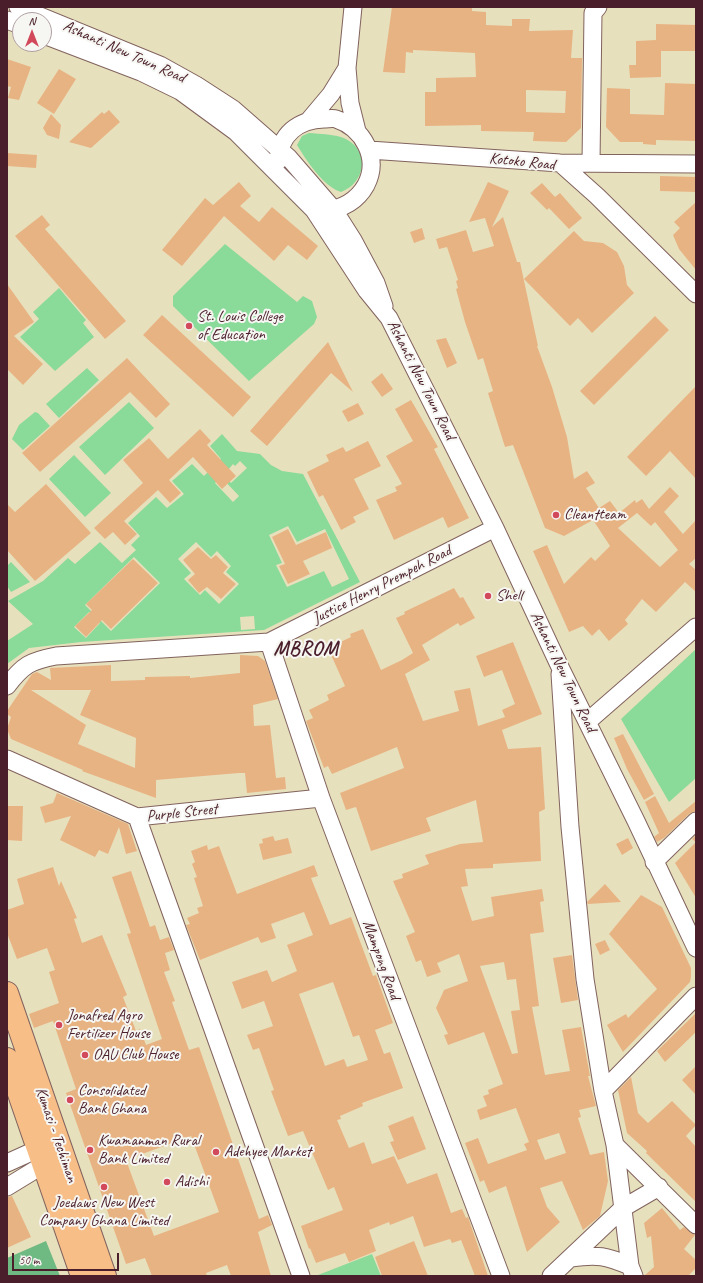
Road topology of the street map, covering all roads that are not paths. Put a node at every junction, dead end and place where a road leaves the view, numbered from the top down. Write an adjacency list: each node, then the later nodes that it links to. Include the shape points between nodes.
1 (18, 7): 7 (street, Ashanti New Town Road, via 160,65 233,109)
2 (353, 7): 5 (street)
3 (598, 7): 12 (street, via 593,13)
4 (52, 38): 14 (street, Ashanti New Town Road, via 141,72 180,91 236,132)
5 (347, 68): 6 (street, via 331,94); 8 (street, via 350,103)
6 (304, 122): 7 (street, via 284,130 269,131); 8 (street, via 335,118); 10 (street, via 286,136)
7 (255, 128): 10 (street, Ashanti New Town Road)
8 (357, 131): 9 (street)
9 (369, 150): 11 (street, Kotoko Road); 15 (street, via 369,179 362,192)
10 (279, 151): 14 (street); 17 (street, Ashanti New Town Road, via 311,181)
11 (560, 163): 12 (street); 19 (street, Kotoko Road)
12 (591, 163): 13 (street)
13 (696, 164)
14 (278, 174): 16 (street, Ashanti New Town Road)
15 (351, 202): 17 (street); 18 (street)
16 (314, 210): 17 (street); 20 (street, Ashanti New Town Road, via 367,291)
17 (334, 210): 18 (street, Ashanti New Town Road)
18 (353, 240): 20 (street, Ashanti New Town Road, via 376,283)
19 (696, 294)
20 (385, 310): 21 (street, Ashanti New Town Road)
21 (495, 528): 23 (street, Justice Henry Prempeh Road); 24 (street, Ashanti New Town Road)
22 (696, 627): 26 (street)
23 (269, 642): 25 (street, via 56,656 33,660 17,673); 28 (street, Mampong Road)
24 (559, 665): 26 (street, Ashanti New Town Road); 36 (street, via 581,941)
25 (7, 686)
26 (587, 722): 31 (street, Ashanti New Town Road)
27 (8, 760): 29 (street, Purple Street)
28 (321, 798): 29 (street, Purple Street); 49 (street, Mampong Road)
29 (137, 817): 48 (street)
30 (696, 820): 31 (street)
31 (654, 862): 32 (street, Ashanti New Town Road)
32 (696, 948)
33 (7, 993): 47 (main road, Kumasi - Techiman)
34 (696, 996): 36 (street)
35 (7, 1059): 38 (main road, Kumasi - Techiman)
36 (603, 1092): 37 (street)
37 (616, 1145): 41 (street); 42 (street)
38 (41, 1157): 39 (street); 40 (street); 46 (main road, Kumasi - Techiman)
39 (7, 1163)
40 (7, 1187)
41 (659, 1187): 42 (street); 43 (street)
42 (623, 1208): 44 (street); 45 (street)
43 (696, 1225)
44 (571, 1258): 45 (street, via 596,1255 610,1258); 50 (street)
45 (632, 1271)
46 (82, 1276)
47 (105, 1276)
48 (301, 1276)
49 (502, 1276)
50 (551, 1276)

